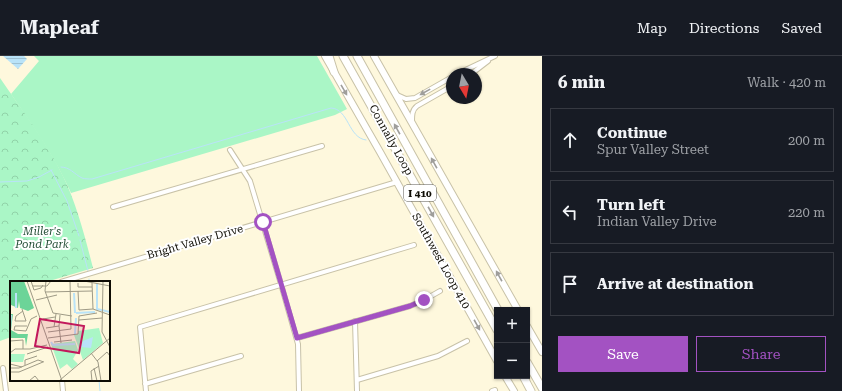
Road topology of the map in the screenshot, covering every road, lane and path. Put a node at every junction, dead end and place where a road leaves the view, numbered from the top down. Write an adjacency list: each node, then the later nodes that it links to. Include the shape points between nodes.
1 (325, 56): 9 (main road, Southwest Loop 410)
2 (329, 56): 9 (highway)
3 (343, 56): 28 (highway, Connally Loop / I 410, one-way to 28)
4 (357, 56): 25 (highway, Connally Loop / I 410, one-way to 4)
5 (374, 56): 13 (main road)
6 (495, 56): 7 (street); 8 (street)
7 (470, 68)
8 (479, 68)
9 (334, 72): 18 (main road, Southwest Loop 410, one-way to 18)
10 (446, 80): 11 (street)
11 (441, 83): 12 (street); 13 (street, one-way to 13, via 415,98 406,99)
12 (444, 90): 14 (street, via 414,108)
13 (396, 95): 14 (main road)
14 (412, 122): 26 (main road, one-way to 14)
15 (322, 146): 17 (street)
16 (230, 150): 17 (street)
17 (243, 169): 19 (street); 20 (street, via 250,181)
18 (397, 182): 20 (street, Bright Valley Drive); 34 (main road, Southwest Loop 410, one-way to 34)
19 (113, 207)
20 (263, 222): 22 (street, Bright Valley Drive); 23 (street)
21 (414, 245): 23 (street)
22 (64, 281)
23 (281, 284): 30 (street); 41 (street, via 140,327)
24 (440, 291): 27 (street, via 410,306)
25 (496, 307)
26 (516, 307)
27 (355, 321): 30 (street); 39 (street)
28 (494, 325)
29 (530, 331): 32 (main road)
30 (297, 338): 46 (street)
31 (466, 341): 39 (street, via 438,356)
32 (542, 352)
33 (241, 356): 41 (street)
34 (494, 356)
35 (530, 367): 42 (highway)
36 (4, 368): 43 (street)
37 (507, 379): 48 (main road)
38 (525, 379): 49 (highway)
39 (357, 380): 47 (street)
40 (62, 381): 44 (street)
41 (145, 384): 45 (street)
42 (542, 388)
43 (6, 391)
44 (63, 391)
45 (146, 391)
46 (299, 391)
47 (357, 391)
48 (514, 391)
49 (531, 391)

